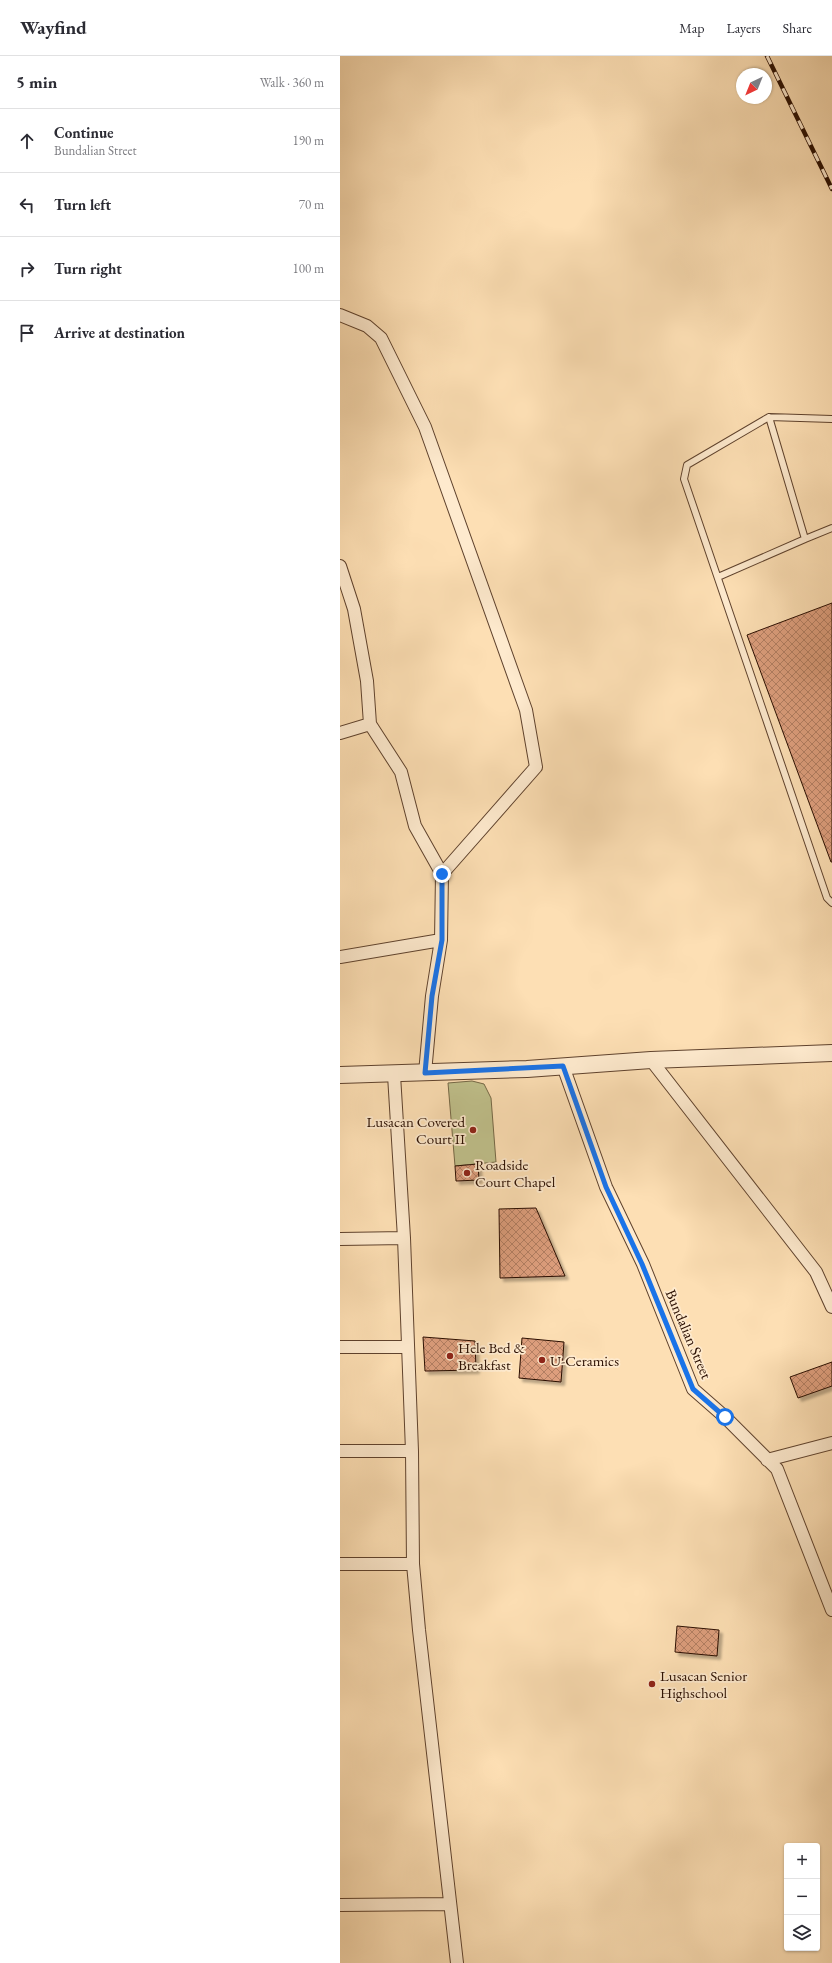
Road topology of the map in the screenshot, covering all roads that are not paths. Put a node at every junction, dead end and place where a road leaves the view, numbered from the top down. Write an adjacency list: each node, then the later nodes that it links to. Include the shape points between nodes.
1 (340, 315): 10 (street, via 367,326 381,338 425,426 526,710 536,767)
2 (769, 417): 3 (lane); 5 (lane); 7 (lane, via 687,465 684,479)
3 (832, 418)
4 (832, 528): 5 (lane)
5 (805, 539): 7 (lane)
6 (340, 566): 8 (street, via 354,608 367,681)
7 (718, 577): 11 (lane, via 825,891)
8 (370, 724): 9 (street); 10 (street, via 401,772 415,826)
9 (340, 734)
10 (442, 874): 12 (street)
11 (832, 903)
12 (442, 940): 13 (street); 17 (street, via 432,996)
13 (340, 957)
14 (832, 1053): 15 (street)
15 (651, 1060): 16 (street); 22 (street, via 816,1272)
16 (563, 1066): 17 (street); 28 (street, Bundalian Street, via 606,1187 642,1264 693,1389)
17 (425, 1073): 18 (street)
18 (394, 1074): 19 (street); 20 (street)
19 (340, 1075)
20 (404, 1238): 21 (street); 24 (street)
21 (340, 1239)
22 (832, 1307)
23 (340, 1347): 24 (street)
24 (408, 1348): 26 (street)
25 (832, 1444): 28 (street)
26 (412, 1450): 27 (street); 30 (street)
27 (340, 1451)
28 (767, 1460): 31 (street, Bundalian Street, via 777,1469)
29 (340, 1564): 30 (street)
30 (414, 1564): 32 (street)
31 (832, 1610)
32 (449, 1904): 33 (street); 34 (street)
33 (340, 1905)
34 (456, 1963)

